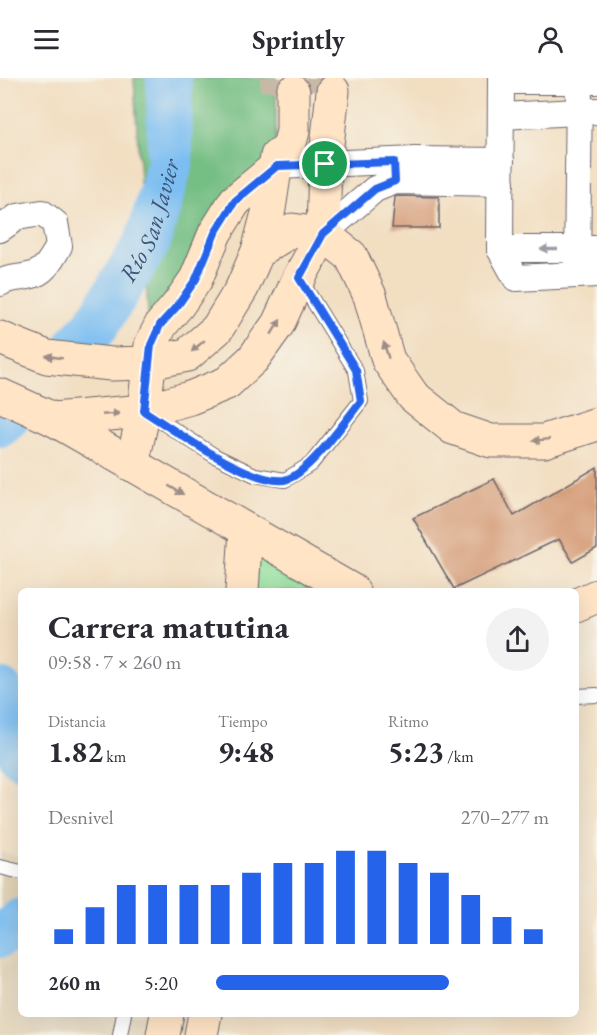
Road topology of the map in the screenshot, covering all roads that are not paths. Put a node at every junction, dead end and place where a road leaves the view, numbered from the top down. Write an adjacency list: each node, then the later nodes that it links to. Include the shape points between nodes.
1 (501, 80): 2 (street); 4 (street)
2 (588, 81): 3 (street)
3 (588, 111): 4 (street); 12 (street)
4 (501, 116): 8 (street)
5 (325, 164): 6 (street); 6 (main road, via 305,91); 7 (street); 10 (main road)
6 (277, 166): 13 (main road); 18 (main road, via 235,201 215,233 196,279 160,325)
7 (395, 171): 8 (street); 10 (street)
8 (501, 172): 11 (street)
9 (0, 229): 16 (street, via 17,217 42,213 55,223 59,246 48,265 31,276 8,278)
10 (323, 234): 13 (main road, via 292,230); 15 (main road); 22 (main road, one-way to 10, via 544,441 491,441 453,428 414,396 388,360 370,296 351,256)
11 (500, 249): 12 (street, one-way to 11); 14 (street, via 516,278)
12 (587, 249): 14 (street)
13 (258, 251): 18 (main road, one-way to 18, via 242,288 217,329 187,355)
14 (587, 274)
15 (299, 278): 20 (main road, one-way to 15, via 227,383 253,359 278,324); 20 (lane, via 356,370 361,401 311,464 285,480 255,475 215,456)
16 (0, 283)
17 (0, 338): 18 (main road, one-way to 17, via 111,364 47,357)
18 (148, 363): 20 (main road)
19 (0, 395): 21 (main road)
20 (144, 411): 21 (main road, one-way to 20); 23 (main road)
21 (53, 419): 23 (main road)
22 (597, 424)
23 (132, 465): 24 (main road, one-way to 24)
24 (246, 530): 25 (main road); 26 (main road)
25 (313, 582): 27 (main road)
26 (242, 588)
27 (340, 588)
28 (597, 596): 29 (main road)
29 (579, 604)
30 (597, 695): 31 (lane)
31 (579, 696)
32 (0, 867): 33 (lane)
33 (18, 871)
34 (123, 1017): 37 (lane)
35 (166, 1017): 38 (main road)
36 (204, 1017): 39 (main road)
37 (120, 1035)
38 (163, 1035)
39 (201, 1035)

